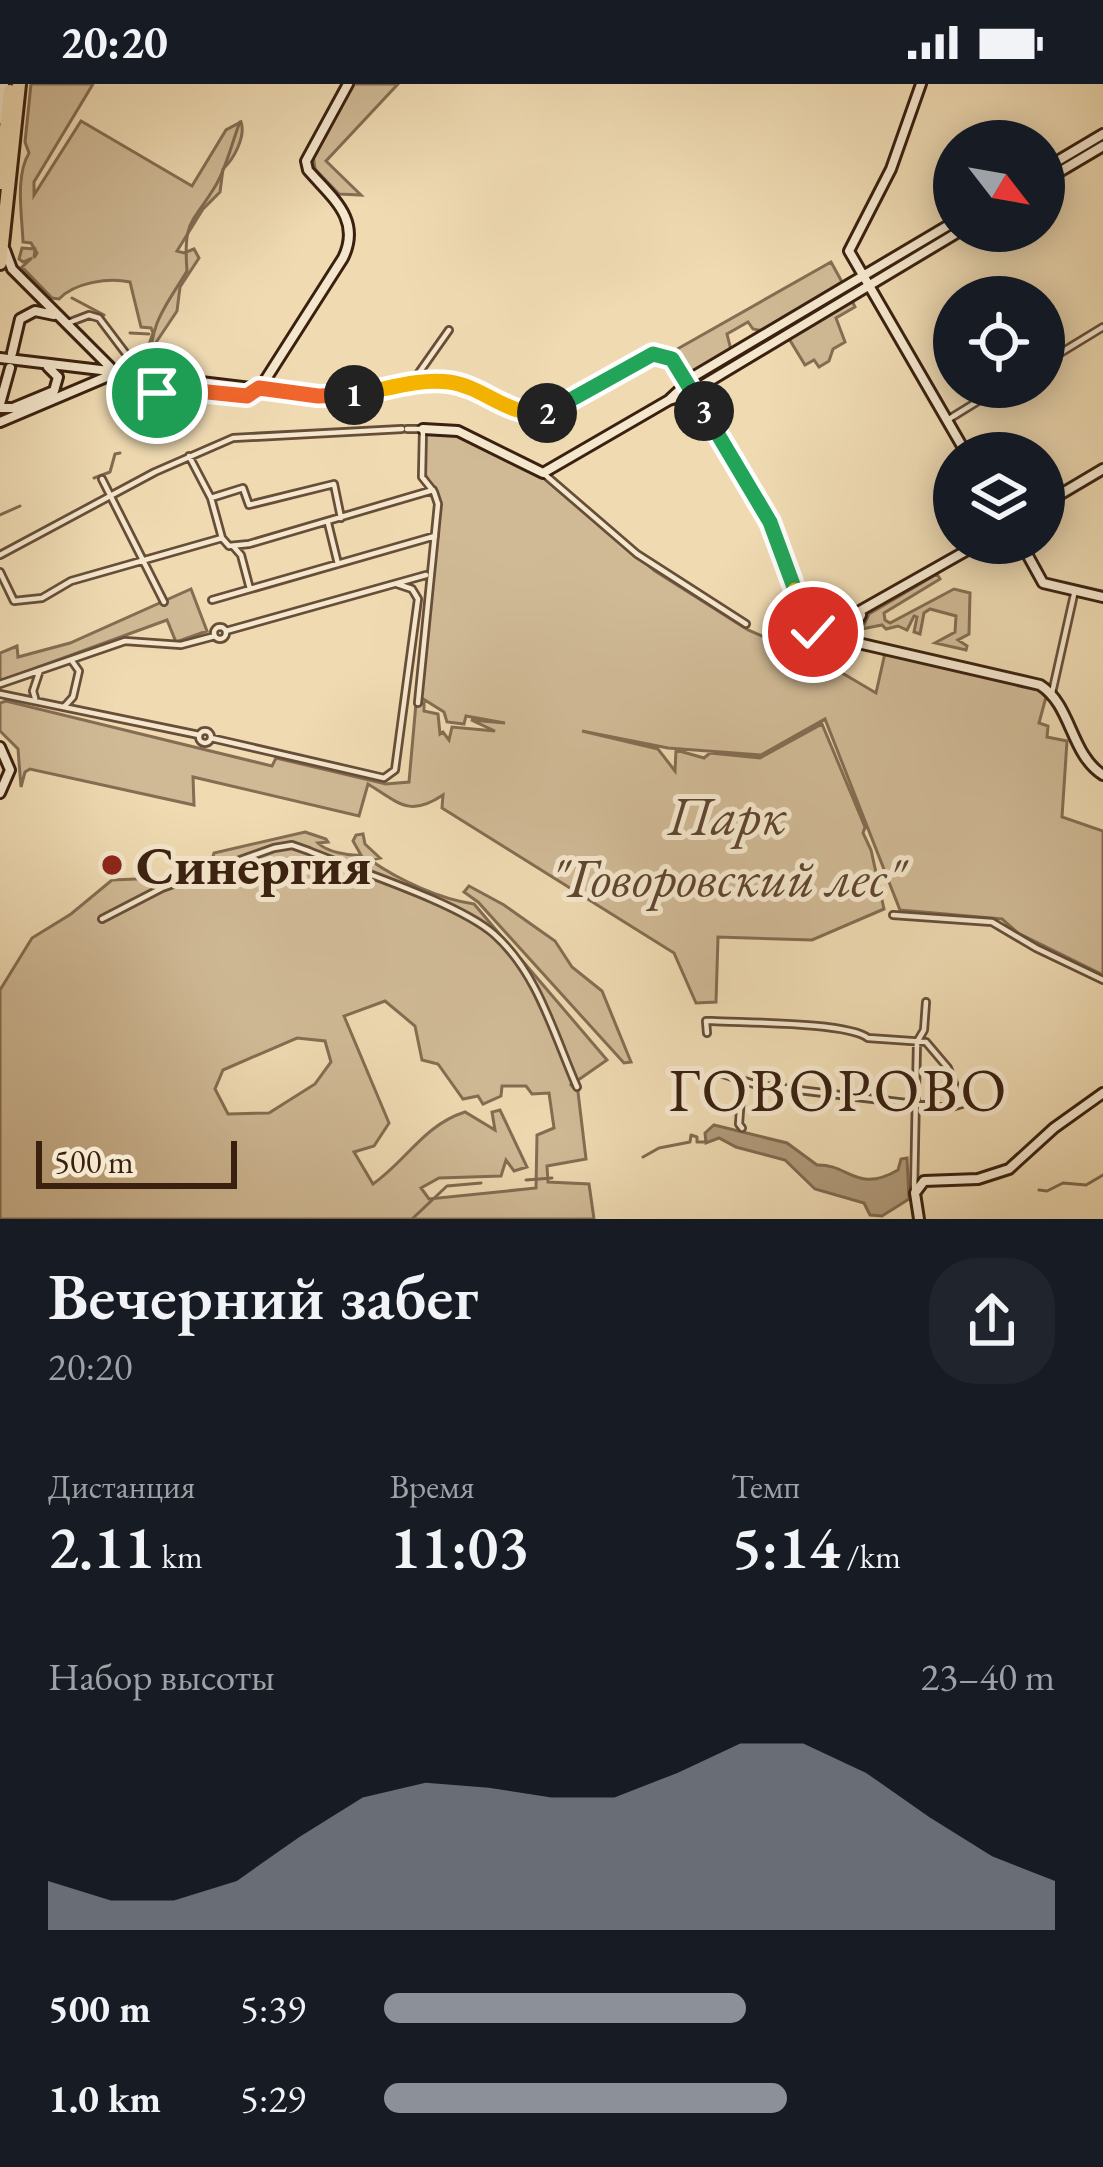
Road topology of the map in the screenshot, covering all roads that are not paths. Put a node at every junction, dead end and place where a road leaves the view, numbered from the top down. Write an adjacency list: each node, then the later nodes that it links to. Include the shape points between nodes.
1 (12, 84): 4 (street); 9 (highway); 10 (highway)
2 (348, 84): 35 (street, via 306,165 346,214 349,246)
3 (921, 84): 14 (street, via 891,169 849,248)
4 (0, 119)
5 (1103, 134): 7 (street)
6 (1103, 146): 8 (street)
7 (1065, 157)
8 (1065, 169)
9 (0, 183)
10 (3, 234): 13 (highway); 16 (street, via 10,266)
11 (933, 234): 14 (street)
12 (933, 247): 15 (street)
13 (0, 263)
14 (861, 277): 15 (street); 17 (street)
15 (866, 286): 17 (street); 39 (street)
16 (63, 321): 20 (street); 20 (street, via 89,315 99,318 137,371 94,318 79,324)
17 (791, 325): 21 (street); 23 (street)
18 (1103, 327): 22 (street)
19 (449, 330): 27 (street)
20 (84, 343): 28 (street)
21 (744, 346): 23 (street); 34 (street)
22 (1065, 350)
23 (750, 357): 34 (street)
24 (4, 360): 25 (street); 25 (street, via 20,319 44,311 87,350 85,363); 26 (street); 37 (street)
25 (68, 365): 28 (street)
26 (48, 367): 29 (street); 37 (street, via 58,377 54,391)
27 (421, 369): 30 (street); 32 (street)
28 (122, 372): 35 (street)
29 (111, 375): 33 (street); 40 (street)
30 (427, 381): 32 (street); 34 (street, via 467,386 533,415 562,407 653,354 672,359)
31 (141, 383): 36 (street, via 140,397)
32 (411, 384): 35 (street, via 336,396)
33 (174, 385): 35 (street); 36 (street)
34 (689, 386): 45 (street); 72 (street, via 770,522)
35 (259, 388): 36 (street, via 247,396)
36 (210, 393)
37 (0, 406)
38 (966, 408): 39 (street)
39 (946, 420): 42 (street)
40 (0, 422)
41 (423, 429): 43 (street, via 233,438); 45 (street, via 458,431); 47 (street, via 422,478)
42 (953, 432)
43 (189, 456): 49 (street); 50 (street)
44 (1103, 470): 48 (street)
45 (539, 471): 70 (street, via 637,554)
46 (102, 479): 49 (street)
47 (433, 490): 51 (street); 53 (street)
48 (1065, 493)
49 (112, 496): 56 (street); 57 (street)
50 (211, 498): 51 (street, via 243,488 249,505 334,484); 54 (street)
51 (341, 519): 52 (street)
52 (328, 523): 55 (street); 58 (street)
53 (435, 536): 58 (street); 81 (street)
54 (222, 538): 55 (street); 57 (street)
55 (233, 546): 64 (street)
56 (0, 555)
57 (146, 561): 61 (street, via 14,601); 68 (street)
58 (338, 564): 64 (street)
59 (945, 564): 69 (street)
60 (1033, 564): 65 (street, via 1042,581)
61 (0, 572)
62 (426, 574): 63 (street)
63 (397, 584): 75 (street, via 218,627 214,636 181,645 125,641); 82 (street, via 418,599 391,776 207,731)
64 (250, 589): 67 (street)
65 (1075, 590): 66 (street); 78 (street)
66 (1103, 597)
67 (212, 600)
68 (164, 602)
69 (867, 610): 71 (street); 74 (street)
70 (746, 624)
71 (836, 626): 72 (street); 73 (street)
72 (819, 634): 73 (street)
73 (830, 637): 74 (street)
74 (852, 642): 78 (street, via 1031,681)
75 (67, 660): 76 (street); 82 (street, via 79,671)
76 (41, 669): 77 (street); 80 (street, via 33,691)
77 (0, 684)
78 (1052, 693): 84 (street, via 1086,761)
79 (0, 694): 80 (street)
80 (40, 702): 82 (street)
81 (418, 703)
82 (64, 707)
83 (0, 749): 85 (street, via 7,770)
84 (1103, 776)
85 (0, 790)
86 (896, 915): 88 (street, via 992,922)
87 (102, 919): 94 (street, via 274,848 309,850 493,933 538,995)
88 (1103, 980)
89 (926, 1002): 91 (street)
90 (707, 1033): 91 (street, via 712,1021 832,1027)
91 (917, 1042): 96 (street); 96 (street, via 948,1068 961,1106)
92 (720, 1073): 93 (street)
93 (742, 1079): 96 (street); 97 (street)
94 (577, 1087)
95 (1103, 1093): 98 (street, via 1009,1169)
96 (914, 1104): 98 (street)
97 (742, 1129)
98 (913, 1186): 99 (street)
99 (919, 1219)

